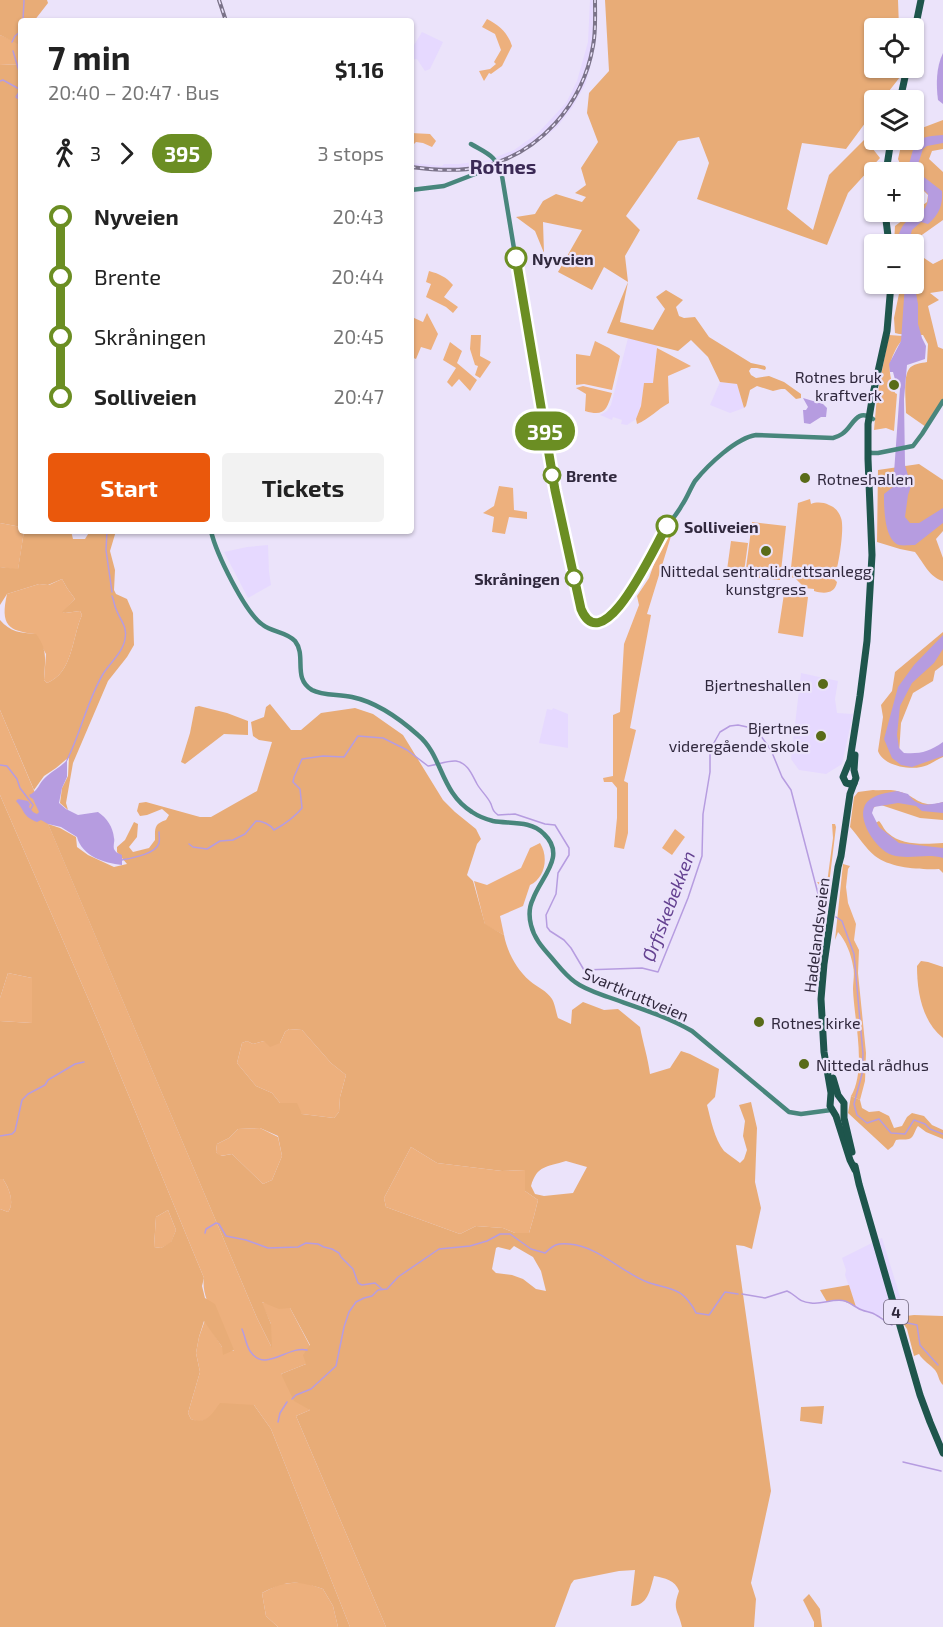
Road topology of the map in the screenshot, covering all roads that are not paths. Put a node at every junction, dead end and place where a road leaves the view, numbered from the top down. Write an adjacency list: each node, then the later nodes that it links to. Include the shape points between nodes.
1 (921, 0): 2 (highway)
2 (917, 18)
3 (471, 144): 4 (street, via 491,155)
4 (499, 166): 5 (street, via 444,186); 8 (street, via 555,490 581,609 587,619 603,621 623,603 693,485 733,445 756,435 833,438 845,432 859,416)
5 (414, 190)
6 (890, 294): 8 (highway, 4)
7 (943, 401): 9 (street, via 911,447)
8 (870, 419): 9 (highway, 4)
9 (870, 452): 11 (highway, 4, via 871,589)
10 (212, 534): 17 (street, Svartkruttveien, via 219,556 251,615 296,643 305,684 315,692 351,696 376,706 425,742 455,797 474,813 494,821 533,827 550,841 552,861 532,899 530,921 540,944 571,979 692,1031 789,1112 801,1114)
11 (860, 696): 12 (highway, 4); 13 (highway, 4)
12 (845, 773): 13 (highway); 14 (highway, 4)
13 (854, 773): 15 (highway, 4)
14 (845, 783): 15 (highway); 16 (highway, Hadelandsveien / 4)
15 (854, 783): 16 (highway, Hadelandsveien / 4)
16 (838, 867): 17 (highway, Hadelandsveien / 4, via 821,1015)
17 (833, 1105): 18 (highway, via 839,1112); 18 (highway, 4, via 844,1103); 19 (highway, Hadelandsveien / 4)
18 (843, 1109): 19 (highway, Hadelandsveien / 4)
19 (855, 1170): 20 (highway, Hadelandsveien / 4, via 920,1395)
20 (943, 1453)

